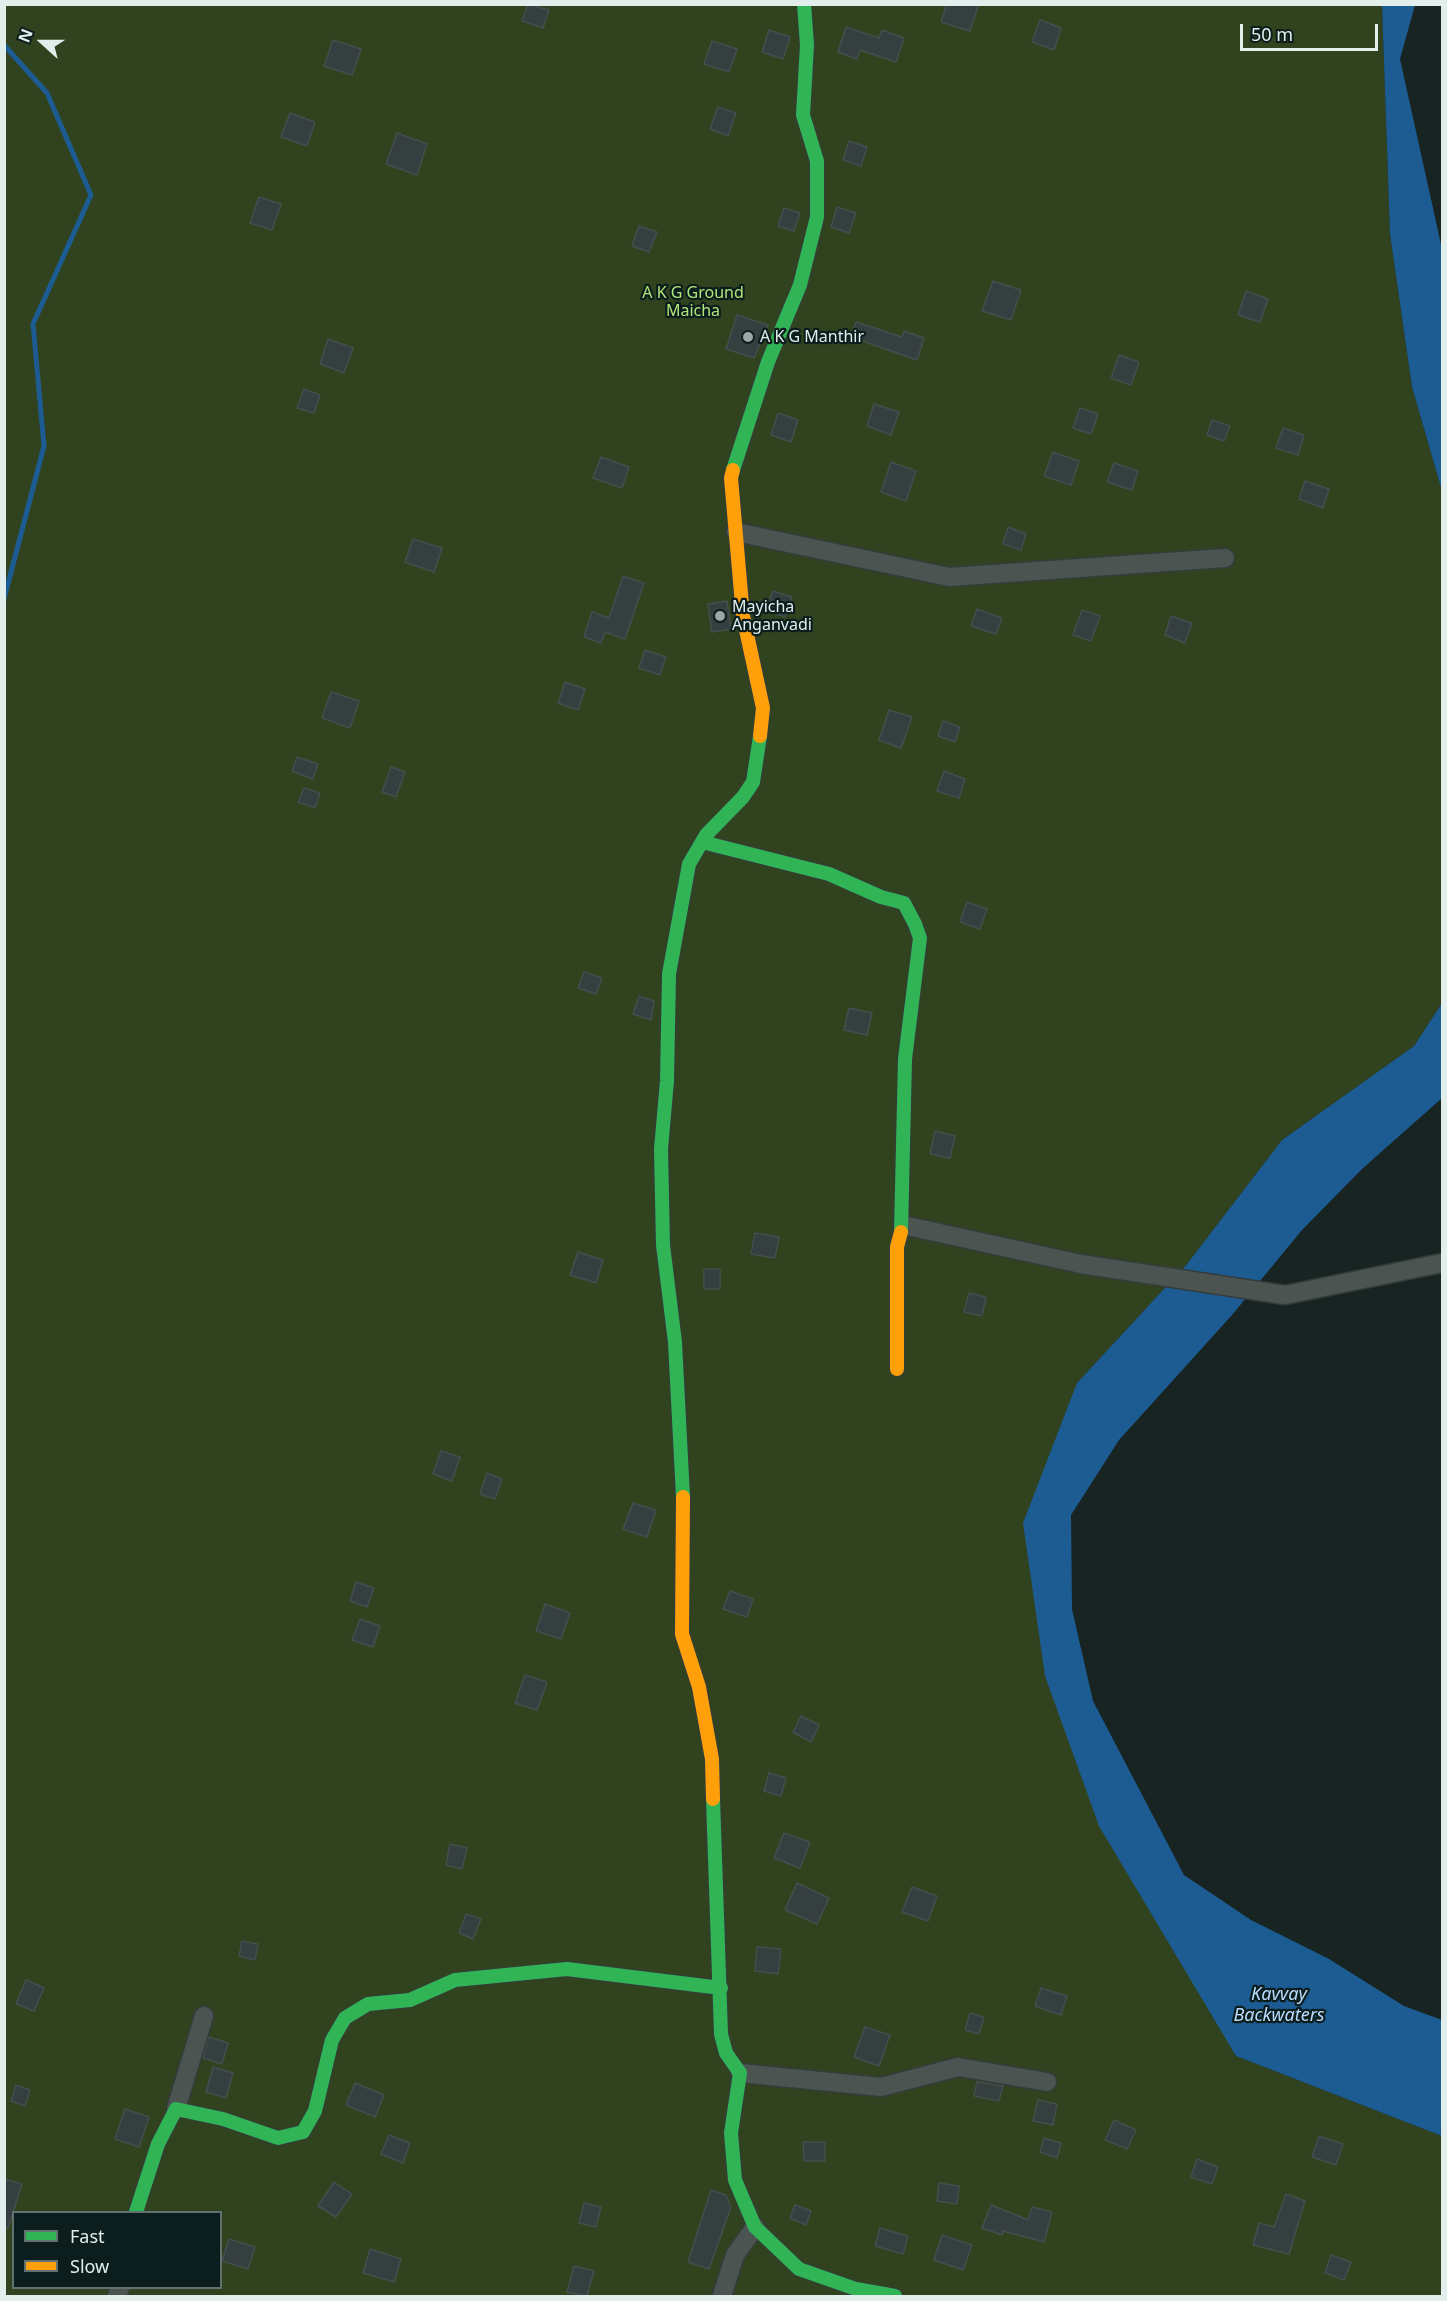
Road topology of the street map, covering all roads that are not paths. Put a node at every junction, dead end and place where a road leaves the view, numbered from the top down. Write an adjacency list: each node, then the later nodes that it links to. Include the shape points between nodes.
1 (804, 4): 2 (street, via 807,45 803,115 818,161 817,217 800,285 768,362 730,478)
2 (736, 532): 3 (street, via 949,577); 4 (street, via 743,616 763,708 753,782)
3 (1225, 558)
4 (702, 842): 5 (street, via 829,873 904,903 920,938 905,1059); 8 (street, via 689,864 669,974 661,1149 663,1245 675,1342 683,1490 682,1634 699,1687 712,1759)
5 (903, 1225): 6 (street, via 1081,1264 1286,1295); 7 (street, via 897,1247)
6 (1443, 1263)
7 (897, 1370)
8 (721, 1988): 10 (street, via 723,2045); 12 (street, via 567,1969 455,1980 410,2000 368,2004 345,2018 332,2040 315,2111 303,2132 278,2138 223,2119)
9 (204, 2016): 12 (street)
10 (741, 2073): 11 (street, via 881,2086 958,2067); 14 (street, via 731,2133 735,2180)
11 (1047, 2082)
12 (176, 2109): 13 (street, via 158,2144)
13 (136, 2211)
14 (755, 2227): 15 (street, via 735,2255); 16 (street, via 805,2272 856,2289)
15 (722, 2296)
16 (895, 2296)

